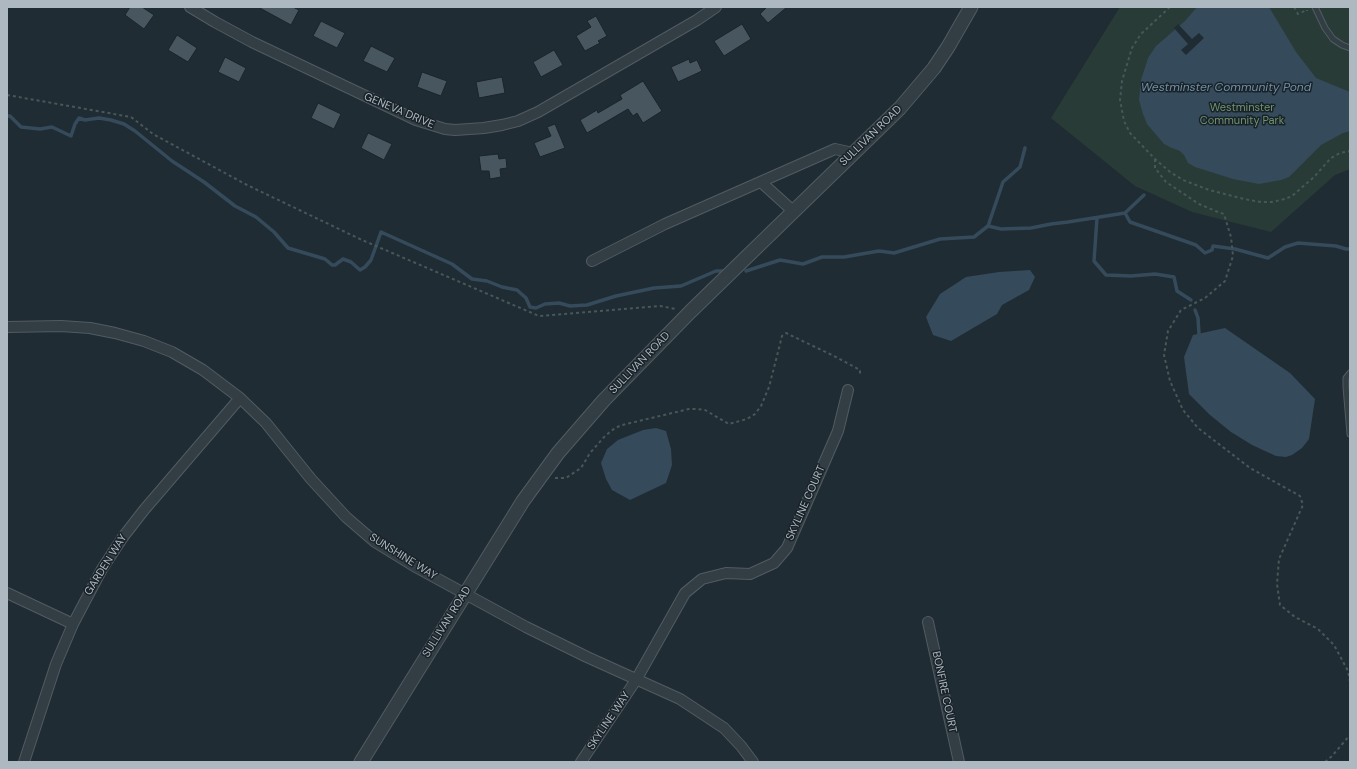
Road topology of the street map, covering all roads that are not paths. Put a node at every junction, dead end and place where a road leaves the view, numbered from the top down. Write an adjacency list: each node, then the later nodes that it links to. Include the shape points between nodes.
1 (190, 7): 2 (street, GENEVA DRIVE, via 252,42 409,117 429,125 455,130 502,125 538,112)
2 (716, 7)
3 (971, 7): 6 (street, SULLIVAN ROAD, via 934,68 900,108)
4 (1315, 7): 5 (lane, via 1333,39)
5 (1350, 48)
6 (853, 153): 7 (street, via 835,149); 8 (street, SULLIVAN ROAD)
7 (761, 182): 8 (street); 9 (street, via 665,224)
8 (792, 211): 16 (street, SULLIVAN ROAD, via 577,429 523,501)
9 (592, 261)
10 (7, 328): 13 (street, SUNSHINE WAY, via 61,326 109,332 144,341 178,355)
11 (1350, 373): 14 (lane, via 1346,378 1346,387)
12 (848, 390): 19 (street, SKYLINE COURT, via 838,431 787,548 774,563 750,574 726,573 702,580 685,592)
13 (240, 398): 16 (street, SUNSHINE WAY, via 266,423 311,479 361,530 375,542 414,566); 18 (street, GARDEN WAY, via 123,537)
14 (1350, 434)
15 (7, 593): 18 (street)
16 (465, 594): 19 (street, SUNSHINE WAY, via 526,627); 21 (street, SULLIVAN ROAD)
17 (928, 622): 24 (street, BONFIRE COURT)
18 (72, 624): 20 (street, GARDEN WAY)
19 (636, 680): 22 (street, SKYLINE WAY); 23 (street, SUNSHINE WAY, via 680,699 707,716 724,728)
20 (24, 762)
21 (361, 762)
22 (581, 762)
23 (753, 762)
24 (959, 762)

